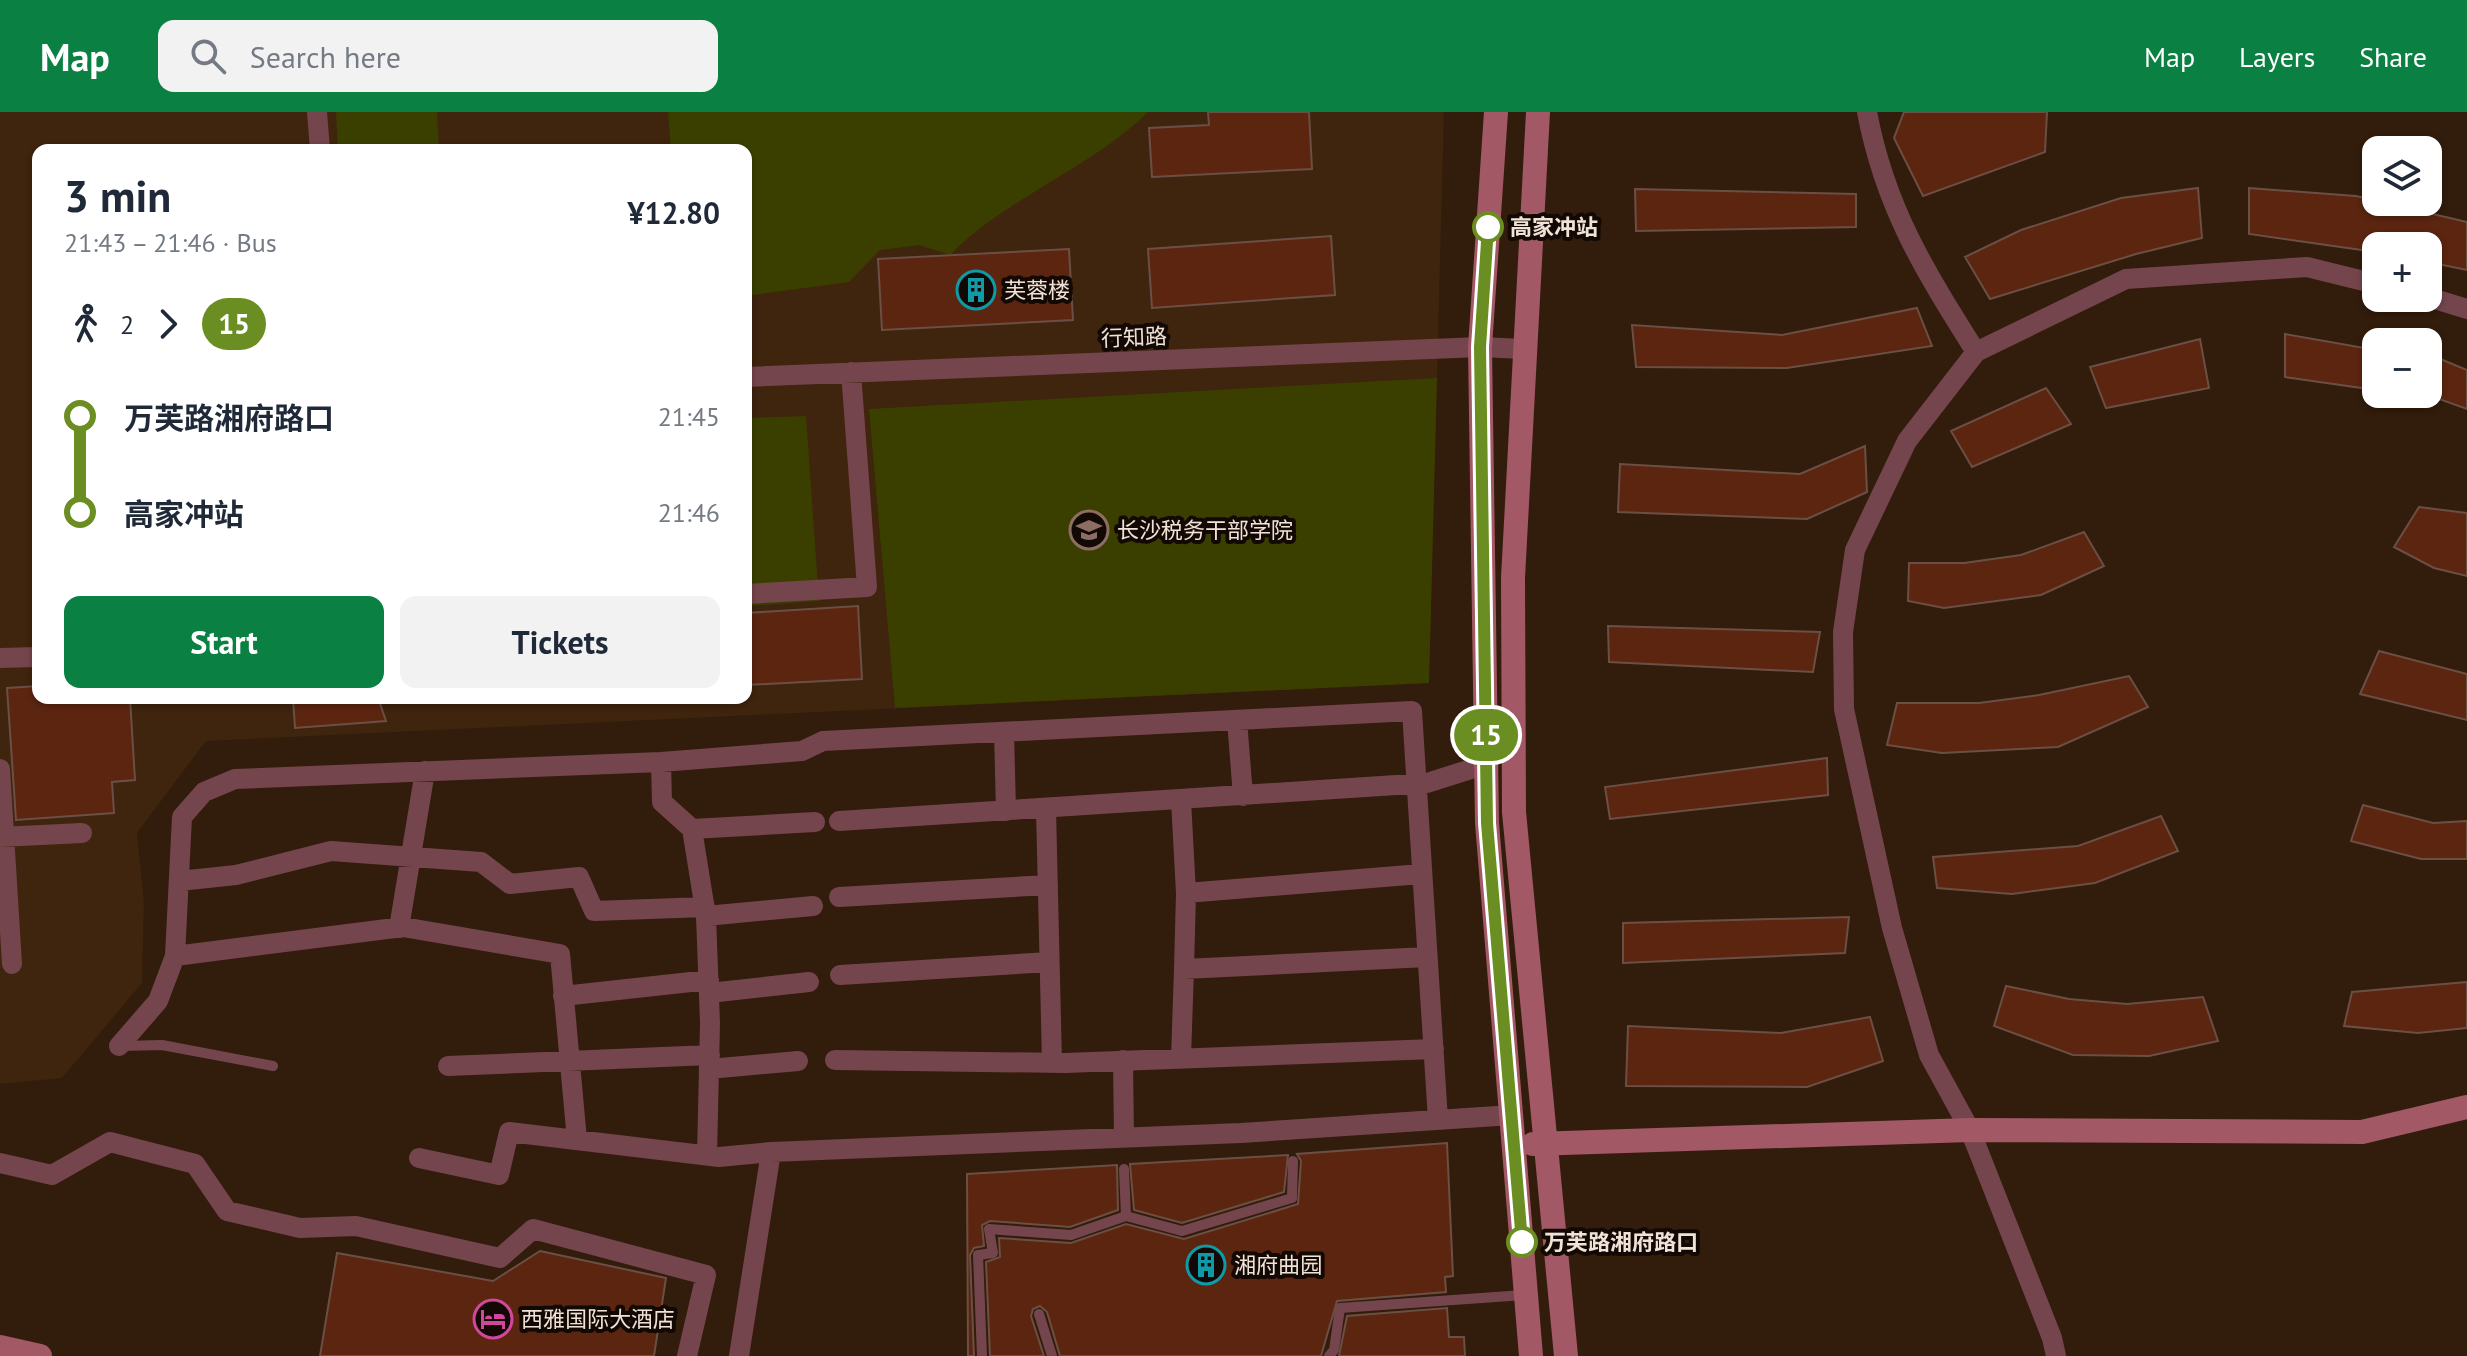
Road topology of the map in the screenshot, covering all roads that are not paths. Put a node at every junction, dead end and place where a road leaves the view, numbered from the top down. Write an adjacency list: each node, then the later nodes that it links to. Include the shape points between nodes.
1 (317, 112): 5 (street)
2 (1496, 112): 9 (main road)
3 (1538, 112): 10 (main road)
4 (1867, 112): 11 (street, via 1877,165 1915,255)
5 (320, 144)
6 (2362, 281): 11 (street, via 2307,267 2126,279)
7 (2442, 301): 8 (street)
8 (2467, 309)
9 (1480, 347): 10 (street, 行知路); 12 (street, 行知路); 20 (main road)
10 (1524, 349): 68 (main road, via 1513,578 1514,812)
11 (1976, 352): 65 (street, via 1907,441 1855,550 1843,632 1844,709 1892,928 1929,1055)
12 (851, 372): 13 (street, 行知路); 14 (street, via 867,587)
13 (752, 377)
14 (752, 594)
15 (32, 657): 16 (street)
16 (0, 658)
17 (1237, 720): 18 (street); 23 (street, via 1412,711); 24 (street)
18 (1004, 732): 19 (street, via 823,741 802,751); 27 (street)
19 (661, 762): 22 (street); 30 (street, via 662,802)
20 (1487, 764): 23 (street); 63 (main road, via 1487,823)
21 (0, 769): 32 (street)
22 (425, 771): 33 (street); 35 (street, via 235,779 204,792 182,817)
23 (1416, 784): 24 (street); 34 (street)
24 (1243, 796): 25 (street)
25 (1181, 800): 26 (street); 37 (street)
26 (1046, 809): 27 (street); 36 (street)
27 (1006, 811): 28 (street)
28 (839, 821)
29 (815, 822): 30 (street)
30 (692, 829): 40 (street)
31 (82, 833): 32 (street)
32 (2, 837): 45 (street)
33 (410, 858): 35 (street, via 331,851 236,875); 40 (street, via 481,862 510,884 579,877 594,911); 41 (street)
34 (1421, 874): 37 (street); 43 (street)
35 (179, 881): 42 (street)
36 (1048, 885): 38 (street); 44 (street)
37 (1186, 893): 46 (street)
38 (839, 897)
39 (813, 906): 40 (street)
40 (705, 912): 49 (street)
41 (399, 928): 42 (street); 50 (street, via 560,954)
42 (175, 956): 51 (street, via 158,1001)
43 (1427, 957): 46 (street); 52 (street)
44 (1049, 962): 47 (street); 59 (street)
45 (12, 964)
46 (1184, 969): 53 (street)
47 (840, 975)
48 (809, 982): 49 (street)
49 (709, 986): 50 (street); 58 (street)
50 (563, 996): 56 (street)
51 (119, 1046): 60 (lane, via 162,1045)
52 (1434, 1049): 53 (street); 64 (street)
53 (1181, 1058): 55 (street)
54 (835, 1060): 59 (street)
55 (1123, 1060): 59 (street); 66 (street)
56 (569, 1061): 58 (street); 61 (street); 67 (street)
57 (798, 1061): 58 (street)
58 (710, 1062): 71 (street)
59 (1052, 1063)
60 (273, 1066)
61 (448, 1066)
62 (2467, 1107): 65 (main road, via 2362,1132)
63 (1512, 1115): 64 (street); 69 (main road)
64 (1438, 1120): 66 (street)
65 (1970, 1130): 68 (main road); 88 (street)
66 (1124, 1138): 70 (street)
67 (577, 1140): 71 (street); 72 (street, via 509,1132 499,1175)
68 (1547, 1143): 69 (main road); 87 (main road)
69 (1515, 1145): 77 (main road)
70 (771, 1152): 71 (street); 82 (street)
71 (707, 1156)
72 (419, 1158)
73 (1293, 1161): 76 (lane, via 1292,1198 1182,1231)
74 (0, 1163): 81 (street, via 52,1175 110,1142 195,1164 227,1211 300,1228 356,1226 500,1258 533,1229 706,1275)
75 (1124, 1169): 76 (lane)
76 (1126, 1216): 83 (lane, via 1071,1235 989,1229 993,1253 978,1255)
77 (1526, 1295): 85 (lane, via 1340,1308); 86 (main road)
78 (1039, 1314): 84 (lane)
79 (0, 1347): 80 (main road)
80 (40, 1356)
81 (687, 1356)
82 (739, 1356)
83 (982, 1356)
84 (1052, 1356)
85 (1329, 1356)
86 (1531, 1356)
87 (1566, 1356)
88 (2056, 1356)

